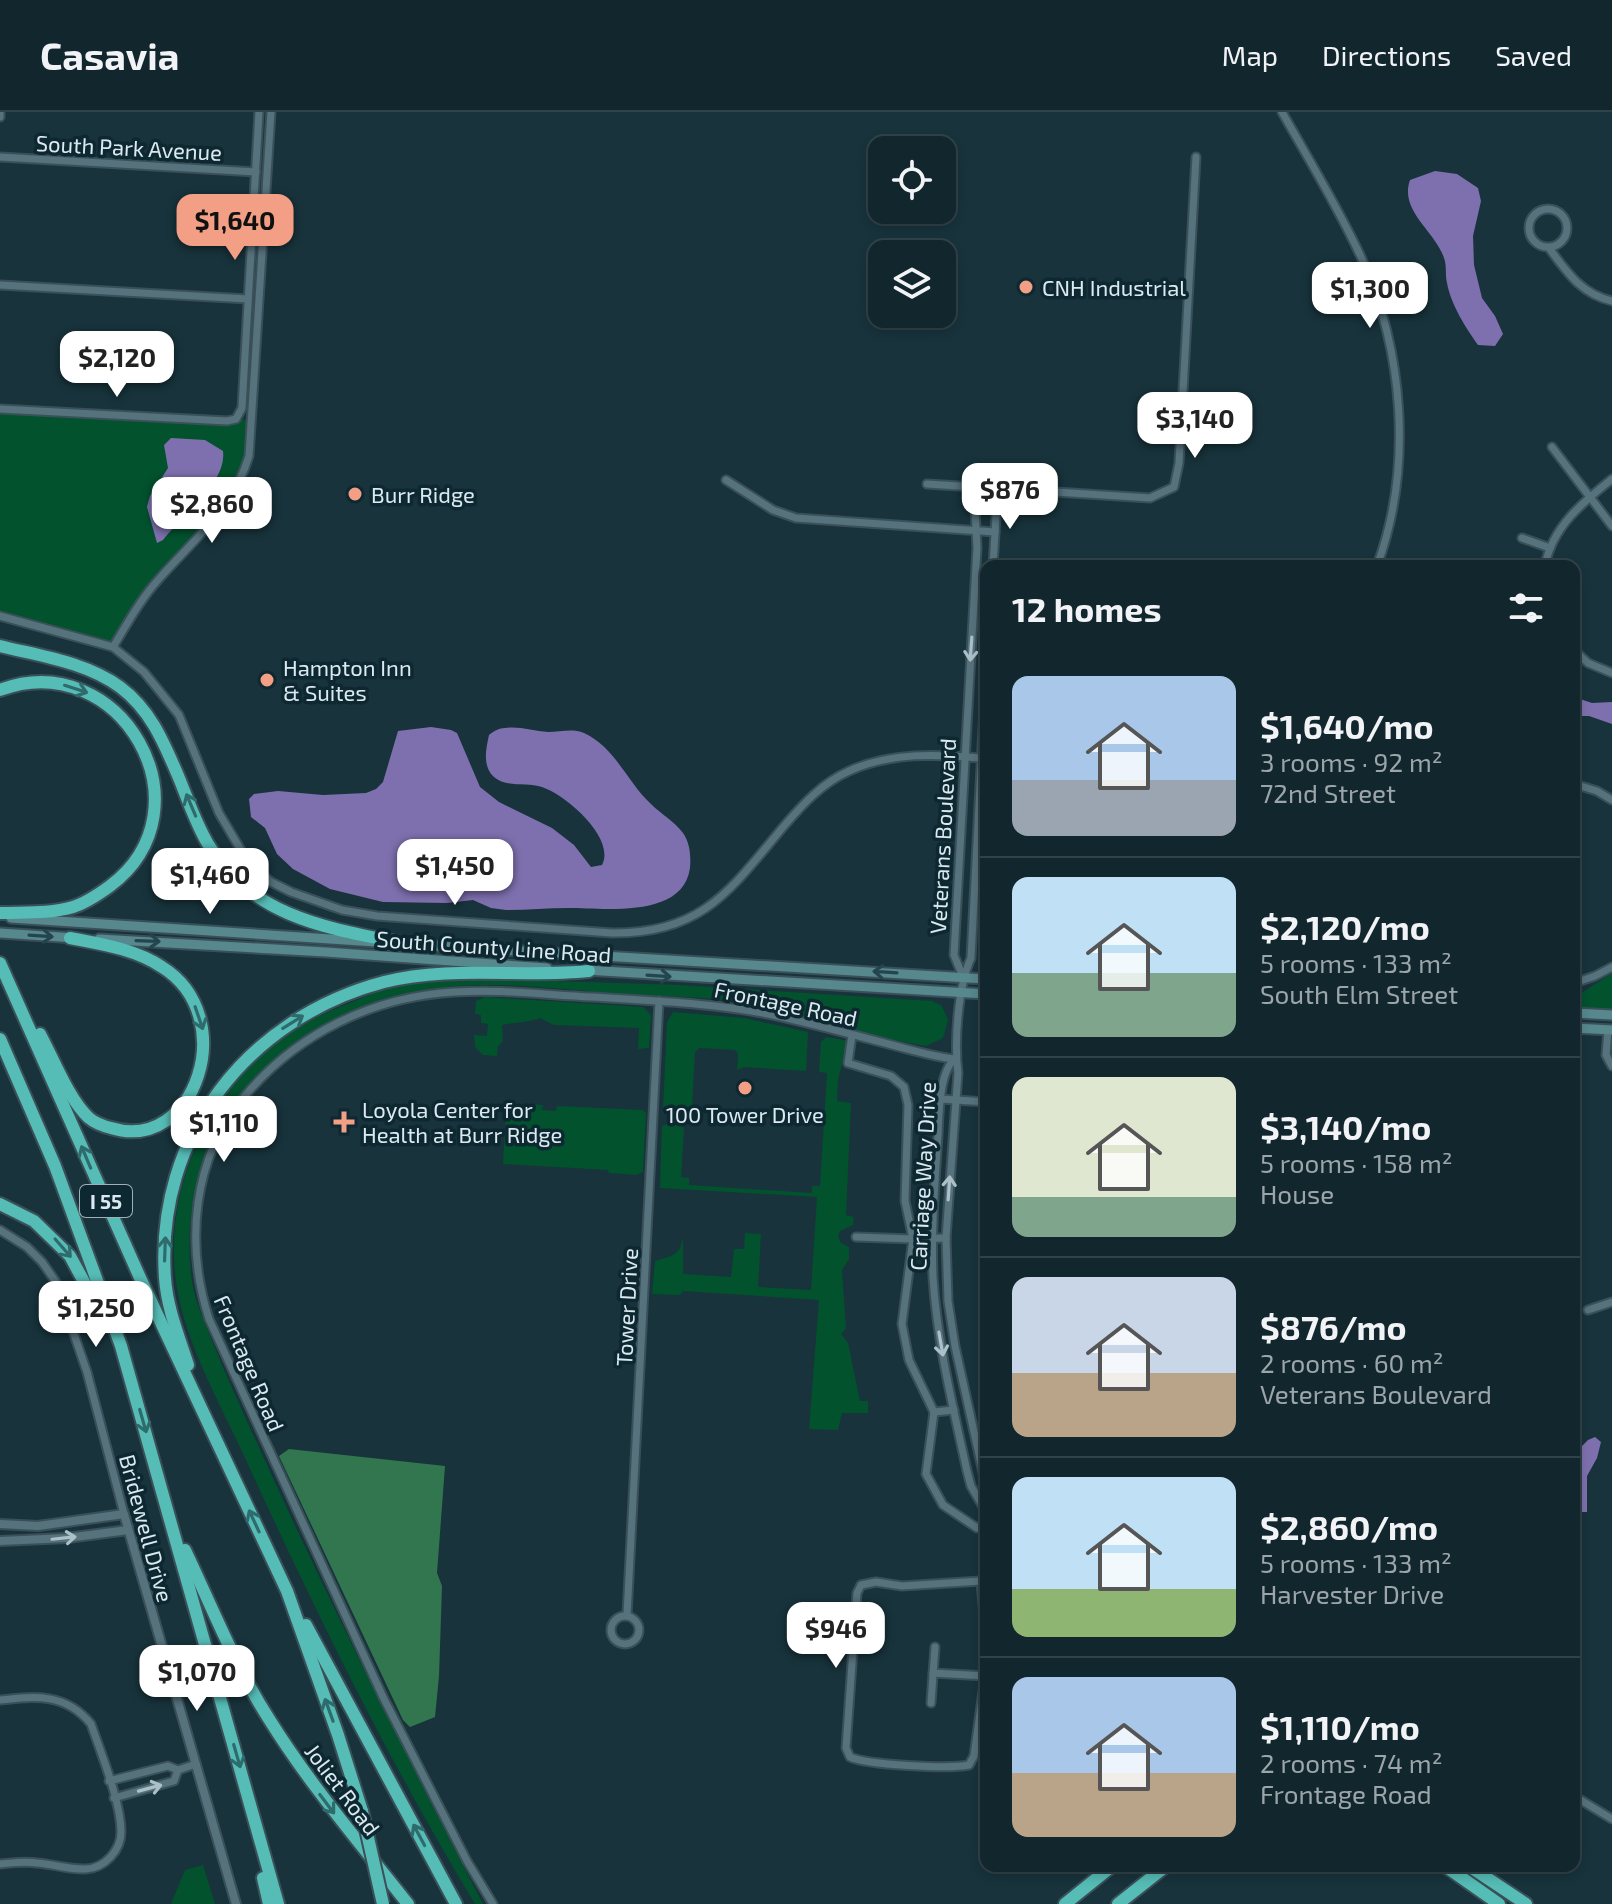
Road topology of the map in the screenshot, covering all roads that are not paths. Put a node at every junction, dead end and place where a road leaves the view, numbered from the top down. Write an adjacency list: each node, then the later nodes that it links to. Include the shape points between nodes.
1 (259, 112): 6 (street)
2 (271, 112): 29 (street, via 249,456 219,514 157,581)
3 (1282, 112): 25 (street, via 1362,259 1389,344 1398,407 1396,490)
4 (0, 157): 6 (street, South Park Avenue)
5 (1196, 157): 17 (street, via 1174,487 1150,498)
6 (256, 172): 9 (street)
7 (1549, 248): 7 (street, via 1537,245 1529,235 1535,213 1547,208 1559,211 1567,233); 10 (street, via 1578,285)
8 (0, 285): 9 (street)
9 (248, 299): 11 (street, via 242,408 236,419)
10 (1612, 301)
11 (0, 409)
12 (1552, 447): 18 (street)
13 (1612, 479): 18 (street)
14 (726, 480): 20 (street, via 796,518)
15 (927, 484): 16 (street)
16 (974, 487): 17 (street); 20 (street, Veterans Boulevard)
17 (1005, 489): 21 (street)
18 (1590, 497): 19 (street); 23 (street)
19 (1612, 526)
20 (977, 531): 21 (street); 33 (street, Veterans Boulevard, one-way to 33)
21 (995, 532): 24 (street)
22 (1522, 538): 23 (street)
23 (1550, 548): 26 (street)
24 (993, 560)
25 (1379, 560)
26 (1547, 560)
27 (0, 616): 29 (street)
28 (0, 646): 41 (highway, one-way to 28, via 323,927 262,901 214,854 158,731 137,702 89,670)
29 (113, 647): 33 (street, via 169,699 219,813 248,862 291,892 377,916 612,933 673,925 721,899 802,805 844,773 895,757)
30 (1580, 656): 31 (street)
31 (1612, 673)
32 (0, 690): 38 (highway, one-way to 38, via 35,682 57,684 101,700 142,745 156,797 145,847 120,878 75,906)
33 (964, 756): 34 (street); 45 (street, Veterans Boulevard, via 954,955)
34 (980, 758)
35 (980, 778): 45 (street, Veterans Boulevard, via 971,958)
36 (1580, 786): 37 (street)
37 (1612, 800)
38 (6, 915): 41 (main road, South County Line Road)
39 (0, 933): 40 (main road, South County Line Road, one-way to 40)
40 (70, 938): 44 (main road, South County Line Road, one-way to 44); 50 (highway, one-way to 50, via 161,965 192,999 202,1025 203,1059 193,1088 168,1120 137,1131 114,1129 89,1118)
41 (407, 944): 45 (main road, South County Line Road, one-way to 41)
42 (0, 963): 50 (highway, I 55)
43 (1612, 967): 47 (street)
44 (589, 971): 48 (main road, South County Line Road, one-way to 48); 74 (highway, one-way to 44, via 169,1303 167,1221 188,1143 232,1073 288,1023 385,982 462,971)
45 (963, 977): 46 (main road, South County Line Road); 48 (street)
46 (980, 978)
47 (1580, 981)
48 (962, 993): 49 (main road, South County Line Road); 58 (street)
49 (980, 994)
50 (14, 995): 74 (highway, I 55, one-way to 50)
51 (659, 1001): 56 (street, Frontage Road, via 747,1011); 89 (street, Tower Drive); 114 (street, Frontage Road, via 451,992 394,1002 351,1017 296,1047 247,1093 214,1144 199,1196 196,1270 223,1354 383,1697)
52 (1580, 1013): 53 (main road)
53 (1612, 1015)
54 (1580, 1028): 55 (main road)
55 (1610, 1030): 59 (street, via 1606,1055)
56 (852, 1035): 58 (street, Frontage Road); 67 (street, via 848,1063 891,1076 904,1087 905,1201)
57 (0, 1039): 73 (highway, I 55, via 55,1166)
58 (955, 1059): 60 (street, Carriage Way Drive, via 947,1066); 61 (street, Carriage Way Drive)
59 (1612, 1066)
60 (941, 1099): 61 (street); 68 (street, Carriage Way Drive)
61 (955, 1101): 62 (street); 66 (street, Carriage Way Drive, one-way to 61)
62 (980, 1102)
63 (0, 1204): 73 (highway, one-way to 73, via 34,1221 70,1256)
64 (0, 1230): 81 (street, Bridewell Drive, via 27,1247 56,1282 87,1372)
65 (856, 1237): 67 (street)
66 (946, 1238): 68 (street); 69 (street, Carriage Way Drive)
67 (913, 1239): 68 (street); 76 (street, via 902,1324 909,1360)
68 (933, 1239): 71 (street, Carriage Way Drive)
69 (948, 1301): 71 (street, Carriage Way Drive); 77 (street, Carriage Way Drive)
70 (1612, 1302): 72 (street)
71 (935, 1303): 75 (street, Carriage Way Drive, one-way to 75)
72 (1588, 1310)
73 (121, 1346): 82 (highway, I 55, one-way to 82)
74 (201, 1406): 88 (highway, I 55, one-way to 74)
75 (954, 1410): 76 (street); 78 (street, Carriage Way Drive)
76 (934, 1412): 84 (street, via 926,1474 943,1505)
77 (978, 1453): 78 (street); 79 (street, Carriage Way Drive)
78 (964, 1457): 80 (street, Carriage Way Drive)
79 (980, 1461)
80 (980, 1502)
81 (124, 1514): 83 (street, via 38,1526); 85 (street, Bridewell Drive)
82 (171, 1519): 101 (highway, I 55, one-way to 101); 112 (highway, Joliet Road, one-way to 112, via 267,1717 330,1808)
83 (0, 1524)
84 (980, 1526)
85 (128, 1530): 86 (street, one-way to 85); 96 (street, Bridewell Drive)
86 (0, 1541)
87 (980, 1580): 95 (street, via 861,1585 846,1748 857,1761 969,1765)
88 (287, 1591): 111 (highway, I 55, one-way to 88, bridge, via 362,1811); 113 (highway, Joliet Road, one-way to 88)
89 (627, 1615): 89 (street, Tower Drive, via 640,1628 635,1641 626,1644 617,1641 611,1629 618,1617)
90 (935, 1647): 91 (street)
91 (933, 1673): 92 (street); 94 (street)
92 (980, 1676)
93 (0, 1700): 98 (street, via 47,1697 76,1709 91,1724)
94 (931, 1703)
95 (980, 1716)
96 (196, 1764): 97 (street); 108 (street, Bridewell Drive)
97 (178, 1770): 98 (street, via 168,1766); 99 (street, one-way to 97, via 174,1781)
98 (109, 1781): 99 (street)
99 (114, 1798): 103 (street, via 122,1830 103,1864 77,1869 35,1862)
100 (1580, 1800): 102 (street)
101 (252, 1812): 109 (highway); 110 (highway, I 55)
102 (1612, 1819)
103 (0, 1864)
104 (1105, 1872): 115 (highway)
105 (1158, 1872): 116 (highway)
106 (1454, 1872): 117 (highway)
107 (1478, 1872): 118 (highway)
108 (236, 1904)
109 (269, 1904)
110 (278, 1904)
111 (383, 1904)
112 (408, 1904)
113 (456, 1904)
114 (493, 1904)
115 (1065, 1904)
116 (1118, 1904)
117 (1499, 1904)
118 (1526, 1904)

